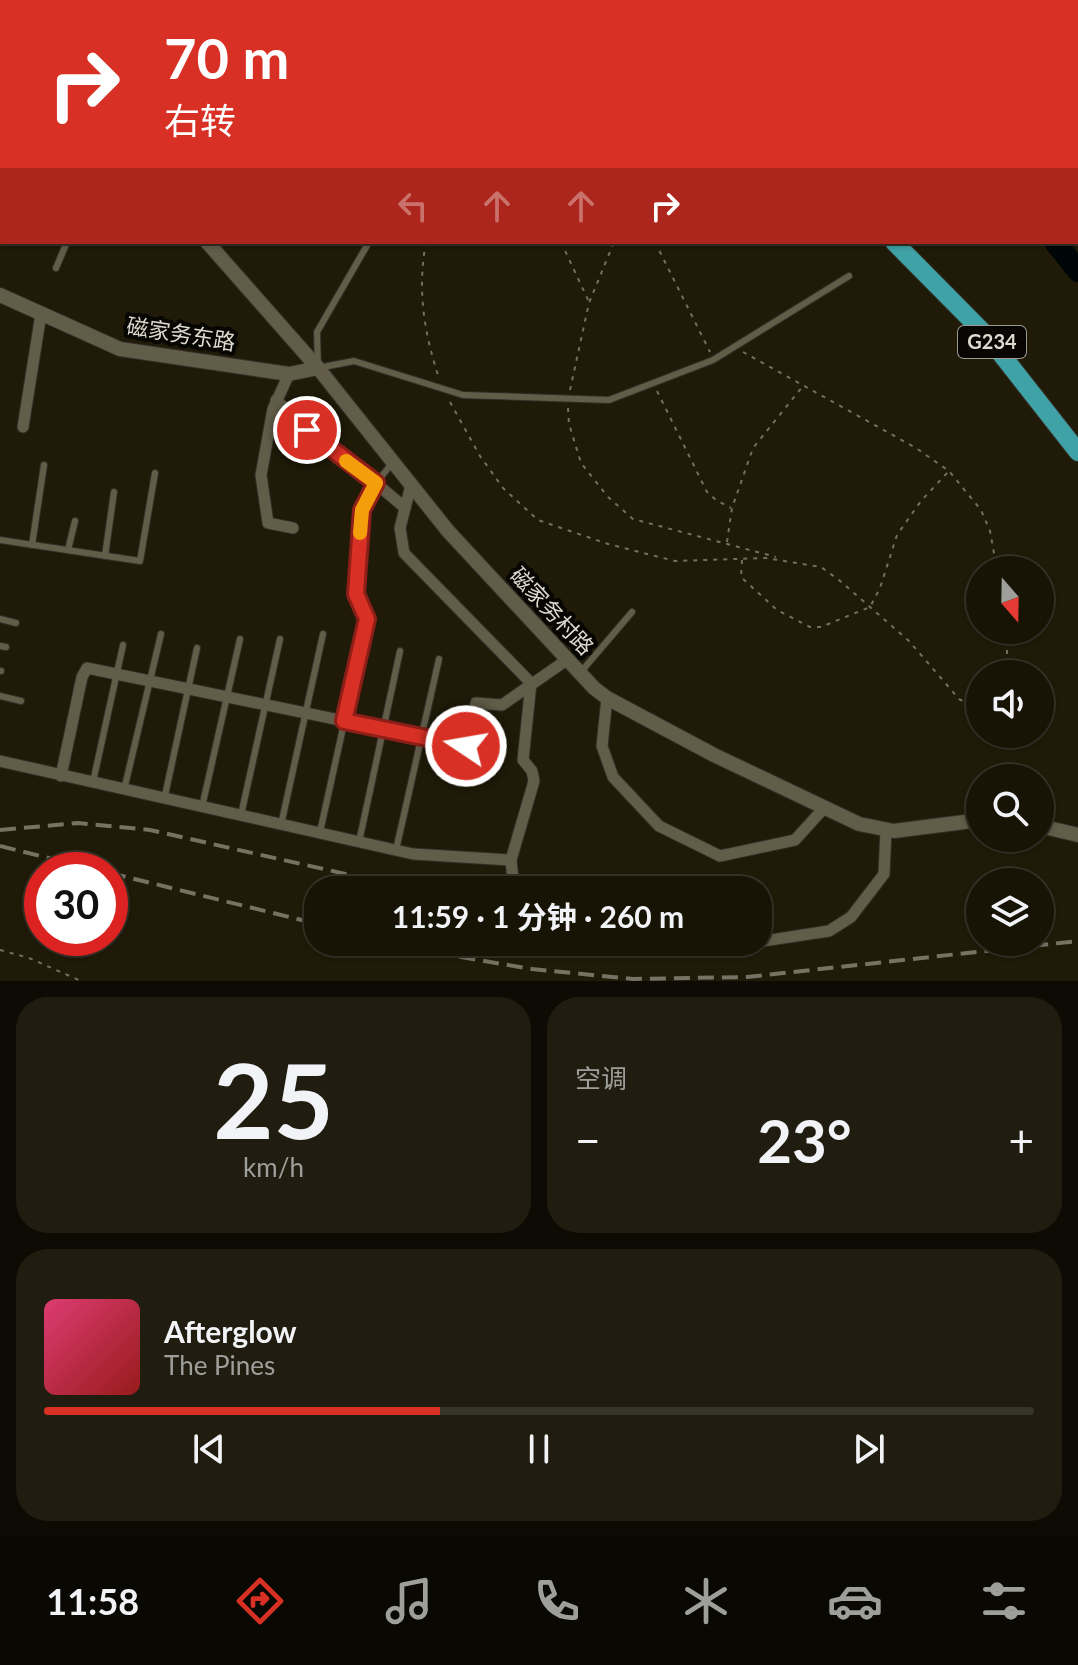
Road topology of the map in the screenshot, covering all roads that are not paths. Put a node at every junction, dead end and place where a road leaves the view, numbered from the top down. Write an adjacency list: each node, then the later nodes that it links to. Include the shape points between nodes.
1 (66, 244): 5 (lane)
2 (209, 244): 9 (street, 磁家务村路)
3 (368, 244): 9 (lane, via 317,332)
4 (896, 244): 13 (highway, G234, via 987,336)
5 (56, 268)
6 (849, 276): 9 (lane, via 713,360 609,400 463,395 354,361)
7 (0, 295): 8 (street, 磁家务东路)
8 (41, 314): 10 (street, 磁家务东路, via 120,349); 12 (street)
9 (318, 368): 10 (street, 磁家务东路); 14 (street, 磁家务村路)
10 (289, 374): 11 (street)
11 (276, 400): 17 (street); 22 (street, via 261,475 268,523)
12 (23, 427)
13 (1078, 452)
14 (393, 462): 17 (lane); 18 (street, 磁家务村路)
15 (44, 465): 24 (lane)
16 (155, 473): 26 (lane, via 140,561)
17 (376, 483): 20 (street); 50 (lane, via 362,510 356,594 367,619)
18 (411, 485): 20 (street); 38 (street, 磁家务村路)
19 (114, 492): 26 (lane)
20 (405, 508): 42 (street, via 400,528 404,553)
21 (75, 521): 25 (lane)
22 (293, 528)
23 (0, 540): 24 (lane)
24 (32, 545): 25 (lane)
25 (68, 550): 26 (lane)
26 (105, 556)
27 (632, 612): 40 (lane)
28 (0, 619): 29 (lane)
29 (16, 623)
30 (161, 634): 41 (lane)
31 (323, 634): 49 (lane)
32 (240, 639): 45 (lane)
33 (280, 639): 48 (lane)
34 (123, 645): 39 (lane)
35 (197, 648): 43 (lane)
36 (400, 651): 51 (lane)
37 (439, 659): 52 (lane)
38 (568, 659): 40 (street, 磁家务村路); 42 (street)
39 (117, 672): 41 (street); 54 (street, via 87,668 82,677); 55 (lane)
40 (580, 673): 46 (street, 磁家务村路)
41 (150, 679): 43 (street); 56 (lane)
42 (531, 683): 52 (street, via 502,705 476,703 466,746); 69 (street, via 523,760 534,781)
43 (189, 687): 45 (street); 57 (lane)
44 (0, 696): 47 (lane)
45 (227, 696): 48 (street); 58 (lane)
46 (607, 698): 59 (street, 磁家务村路); 59 (street, via 602,746 613,777 659,826 720,856 795,840)
47 (21, 701)
48 (266, 704): 49 (street); 60 (lane)
49 (305, 712): 50 (street); 62 (lane)
50 (344, 721): 51 (street); 65 (lane)
51 (383, 729): 52 (street); 67 (lane)
52 (422, 737): 68 (lane)
53 (0, 761): 54 (street)
54 (61, 776): 55 (street)
55 (93, 783): 56 (street)
56 (123, 790): 57 (street)
57 (164, 800): 58 (street)
58 (202, 808): 60 (street)
59 (824, 808): 64 (street, 磁家务村路)
60 (240, 816): 62 (street)
61 (966, 821): 64 (street, 磁家务村路)
62 (281, 825): 65 (street)
63 (1054, 829): 66 (street)
64 (886, 830): 71 (street, via 884,874 851,917 829,931)
65 (320, 833): 67 (street)
66 (1078, 835)
67 (359, 842): 68 (street)
68 (396, 850): 69 (street)
69 (511, 860): 70 (street)
70 (513, 876)
71 (772, 940)

